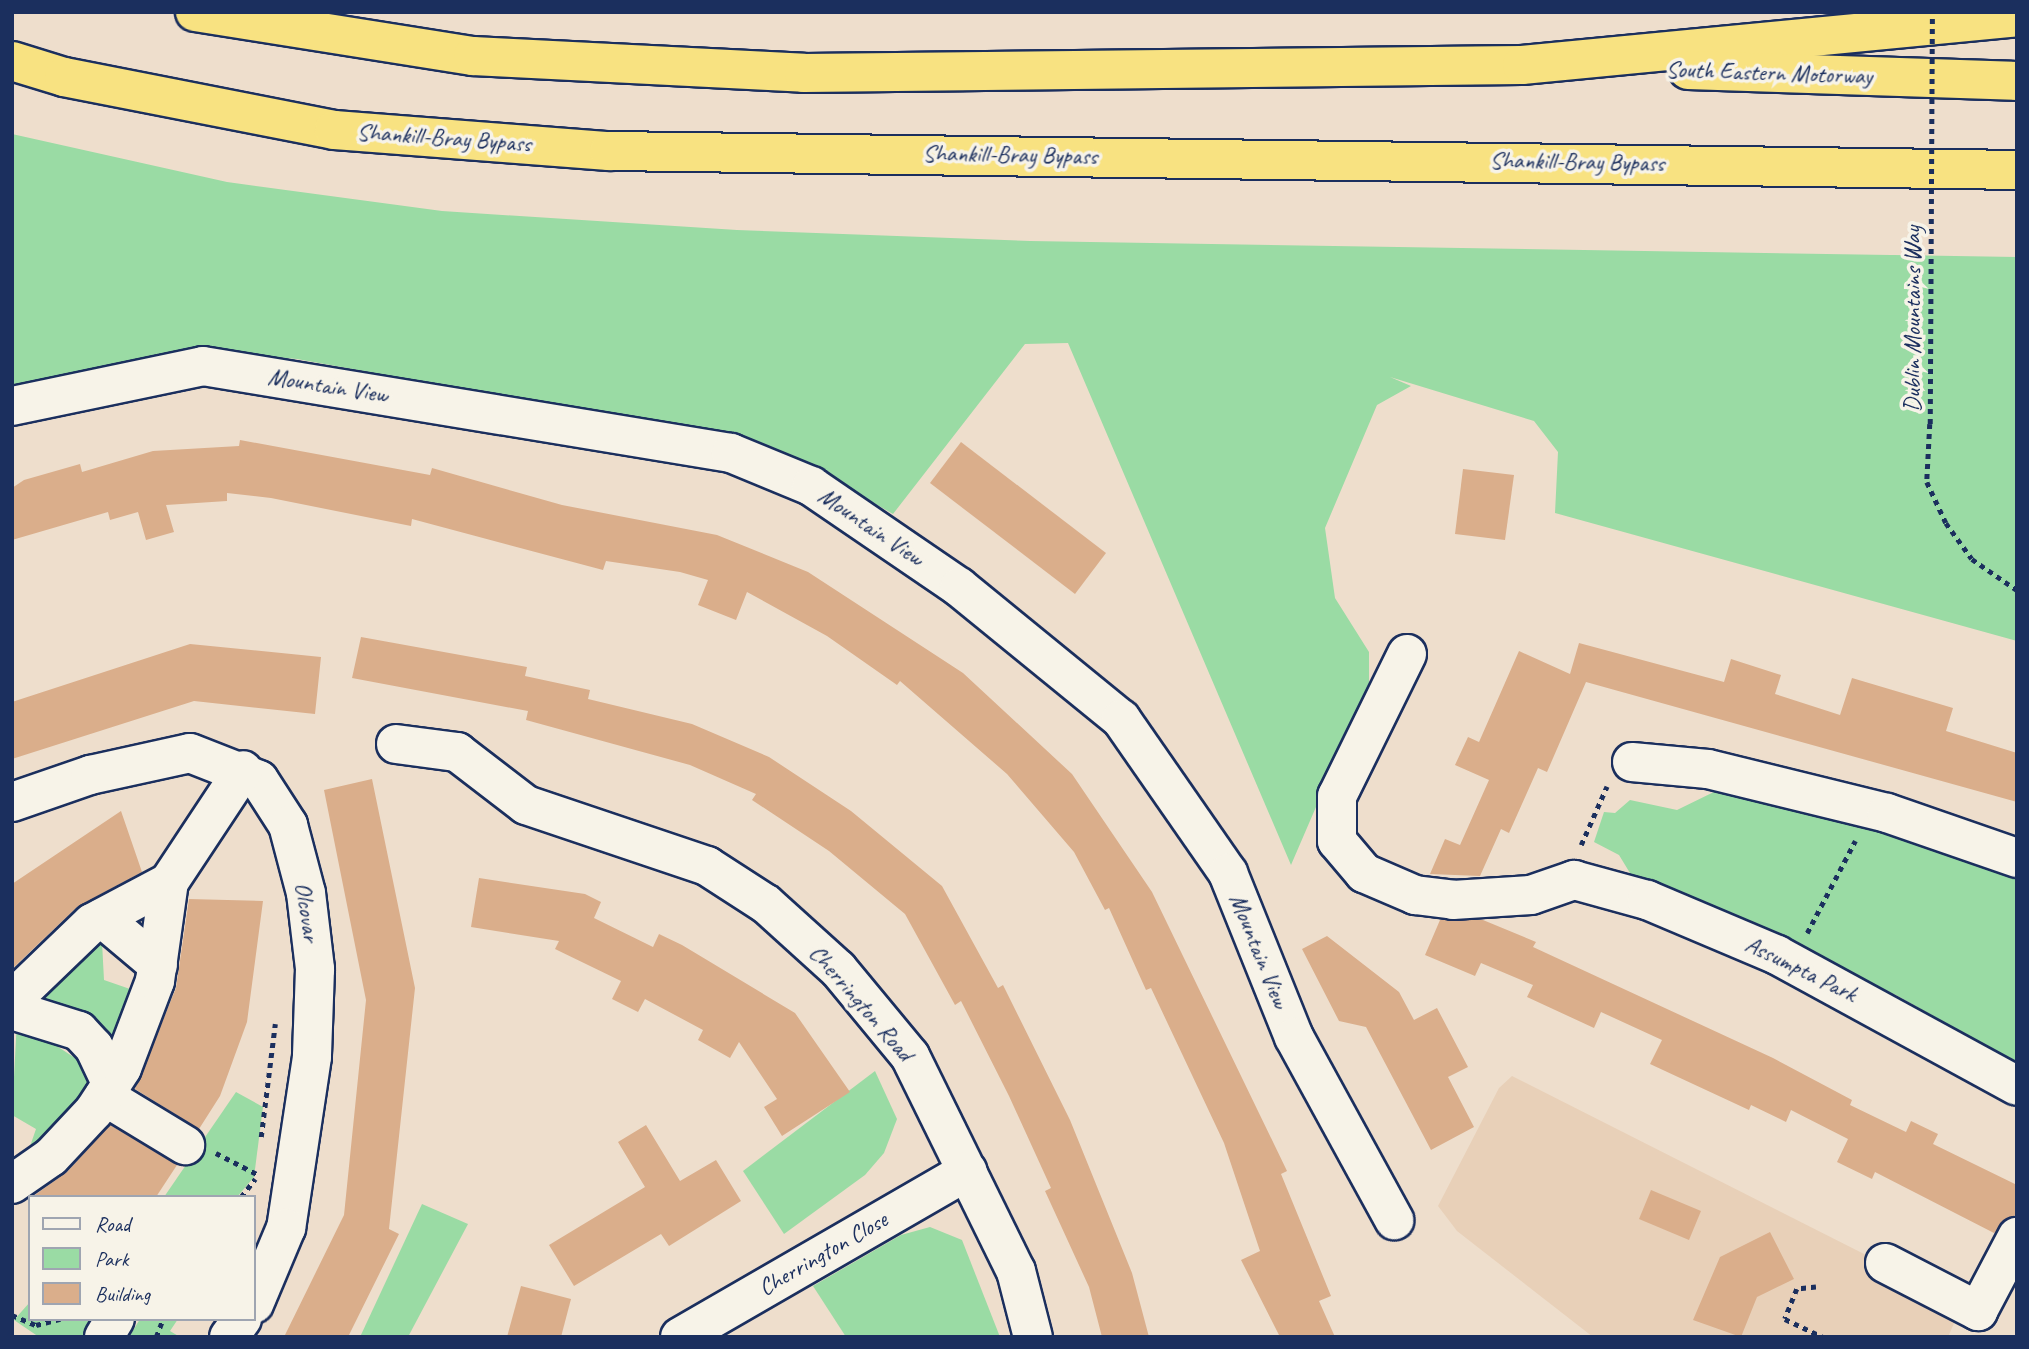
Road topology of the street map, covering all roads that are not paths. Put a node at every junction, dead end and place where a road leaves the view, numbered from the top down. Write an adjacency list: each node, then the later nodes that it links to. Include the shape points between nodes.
1 (195, 12): 4 (highway, via 473,56 804,73)
2 (2017, 17): 4 (highway)
3 (12, 61): 6 (highway, Shankill-Bray Bypass, via 64,77 334,130 609,151)
4 (1522, 65): 5 (highway, South Eastern Motorway)
5 (2017, 81)
6 (2017, 170)
7 (12, 406): 24 (street, Mountain View, via 203,366 730,453 811,486 959,587 1121,719 1228,873 1294,1037)
8 (1407, 654): 19 (street, Assumpta Park, via 1337,796 1333,822 1347,859 1387,886 1453,900 1531,895 1574,880 1647,900 1791,963)
9 (396, 744): 23 (street, Cherrington Road, via 457,752 526,805 707,866 766,904 838,969 910,1056)
10 (1632, 762): 13 (street, via 1708,769 1871,810)
11 (243, 770): 12 (street, Olcovar, via 190,753 164,755); 14 (street); 27 (street, Olcovar, via 259,780 288,825 306,893 314,995 298,1177 286,1228)
12 (12, 803)
13 (2017, 858)
14 (169, 882): 15 (street); 16 (street)
15 (102, 918): 16 (street); 17 (street)
16 (158, 965): 20 (street, via 144,1017)
17 (12, 1000)
18 (12, 1010): 20 (street, via 79,1031 94,1047)
19 (2017, 1086)
20 (108, 1090): 21 (street); 22 (street)
21 (185, 1146)
22 (20, 1168)
23 (967, 1171): 32 (street, Cherrington Close); 33 (street, Cherrington Road, via 1016,1271)
24 (1394, 1220)
25 (2017, 1237): 26 (street, via 1978,1311)
26 (1885, 1263)
27 (256, 1299)
28 (114, 1321): 30 (street)
29 (241, 1321): 31 (street)
30 (104, 1337)
31 (229, 1337)
32 (680, 1337)
33 (1033, 1337)

